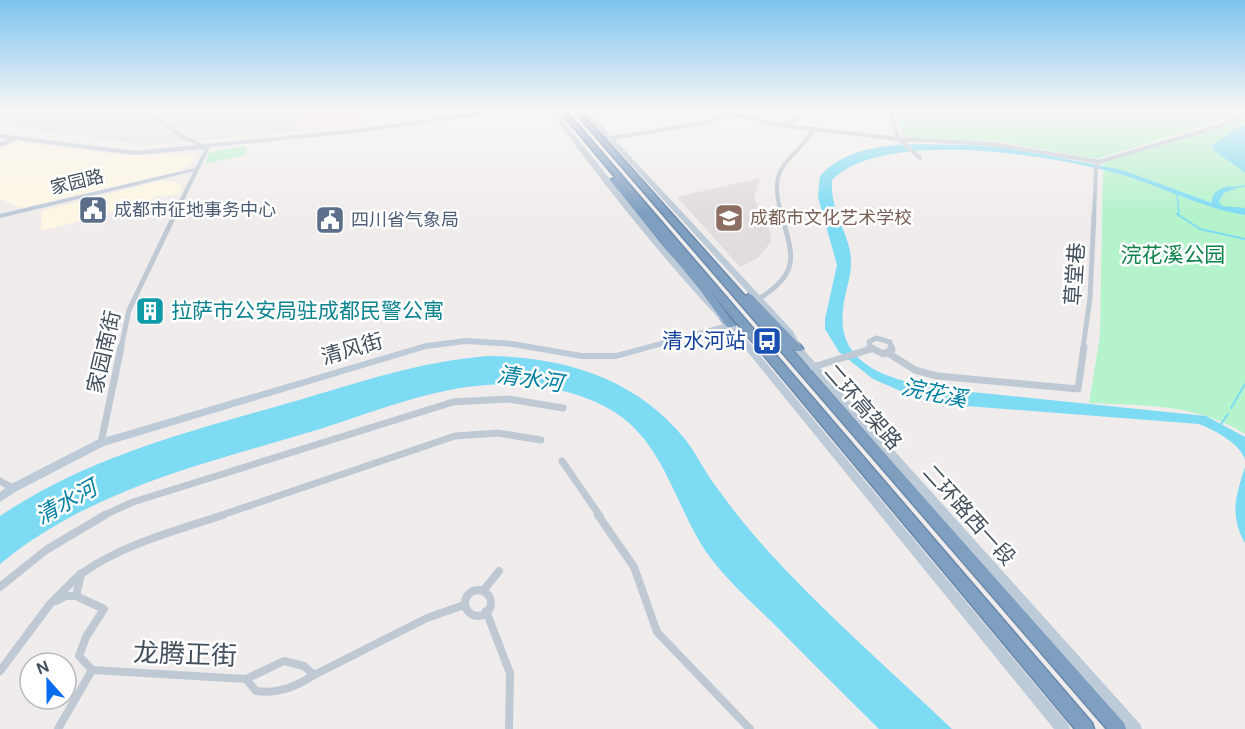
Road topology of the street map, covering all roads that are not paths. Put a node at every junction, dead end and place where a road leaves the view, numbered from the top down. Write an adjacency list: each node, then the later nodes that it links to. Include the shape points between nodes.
1 (72, 145): 13 (main road, via 135,153)
2 (109, 145): 3 (main road, via 140,149)
3 (201, 145): 13 (main road)
4 (231, 145): 13 (main road)
5 (579, 145): 21 (main road, via 694,289)
6 (592, 145): 14 (highway, 二环高架路)
7 (607, 145): 15 (highway, 二环高架路)
8 (618, 145): 20 (main road, 二环路西一段)
9 (802, 145): 20 (street, via 779,171 778,198 792,260 772,293)
10 (906, 145): 16 (street)
11 (994, 145): 17 (street)
12 (1160, 145): 17 (street)
13 (208, 148): 18 (main road, 家园南街)
14 (601, 156): 21 (highway, via 623,193); 49 (highway, 二环高架路)
15 (617, 157): 22 (highway); 50 (highway, 二环高架路)
16 (921, 158)
17 (1097, 165): 24 (street, 草堂巷, via 1090,298 1078,389 937,376 915,370)
18 (197, 169): 19 (main road, 家园路); 28 (street, 家园南街, via 129,310)
19 (2, 215)
20 (759, 299): 22 (main road, 二环路西一段, via 790,333)
21 (730, 325): 28 (main road, 清风街, via 616,356 582,356 466,341 426,346); 48 (main road)
22 (798, 349): 25 (main road, 二环路西一段)
23 (871, 349): 24 (street); 24 (street, via 870,340 884,339 892,345); 25 (street)
24 (888, 353)
25 (813, 366): 51 (main road, 二环路西一段)
26 (563, 408): 35 (street, via 509,398 453,402 133,502 94,519 55,543)
27 (540, 440): 34 (street, via 498,433 455,436 134,545 103,558)
28 (101, 443): 31 (main road, 清风街)
29 (562, 460): 47 (street, via 634,567 657,632)
30 (0, 481): 31 (street)
31 (13, 488): 32 (main road, 清风街)
32 (0, 498)
33 (499, 572): 36 (street)
34 (81, 574): 37 (street); 38 (street)
35 (0, 587)
36 (483, 591): 39 (street, via 470,594); 40 (street, via 491,599)
37 (76, 596): 38 (street); 41 (street, via 104,609 80,646 79,656)
38 (50, 604): 42 (street)
39 (464, 605): 40 (street, via 470,614); 43 (street, via 427,618)
40 (486, 611): 46 (street, via 510,673)
41 (92, 670): 44 (street, 龙腾正街); 45 (street)
42 (0, 671)
43 (314, 675): 44 (street, 龙腾正街, via 304,666 285,661); 44 (street, via 275,694 256,691)
44 (246, 679)
45 (58, 729)
46 (509, 729)
47 (750, 729)
48 (1063, 729)
49 (1086, 729)
50 (1118, 729)
51 (1135, 729)

